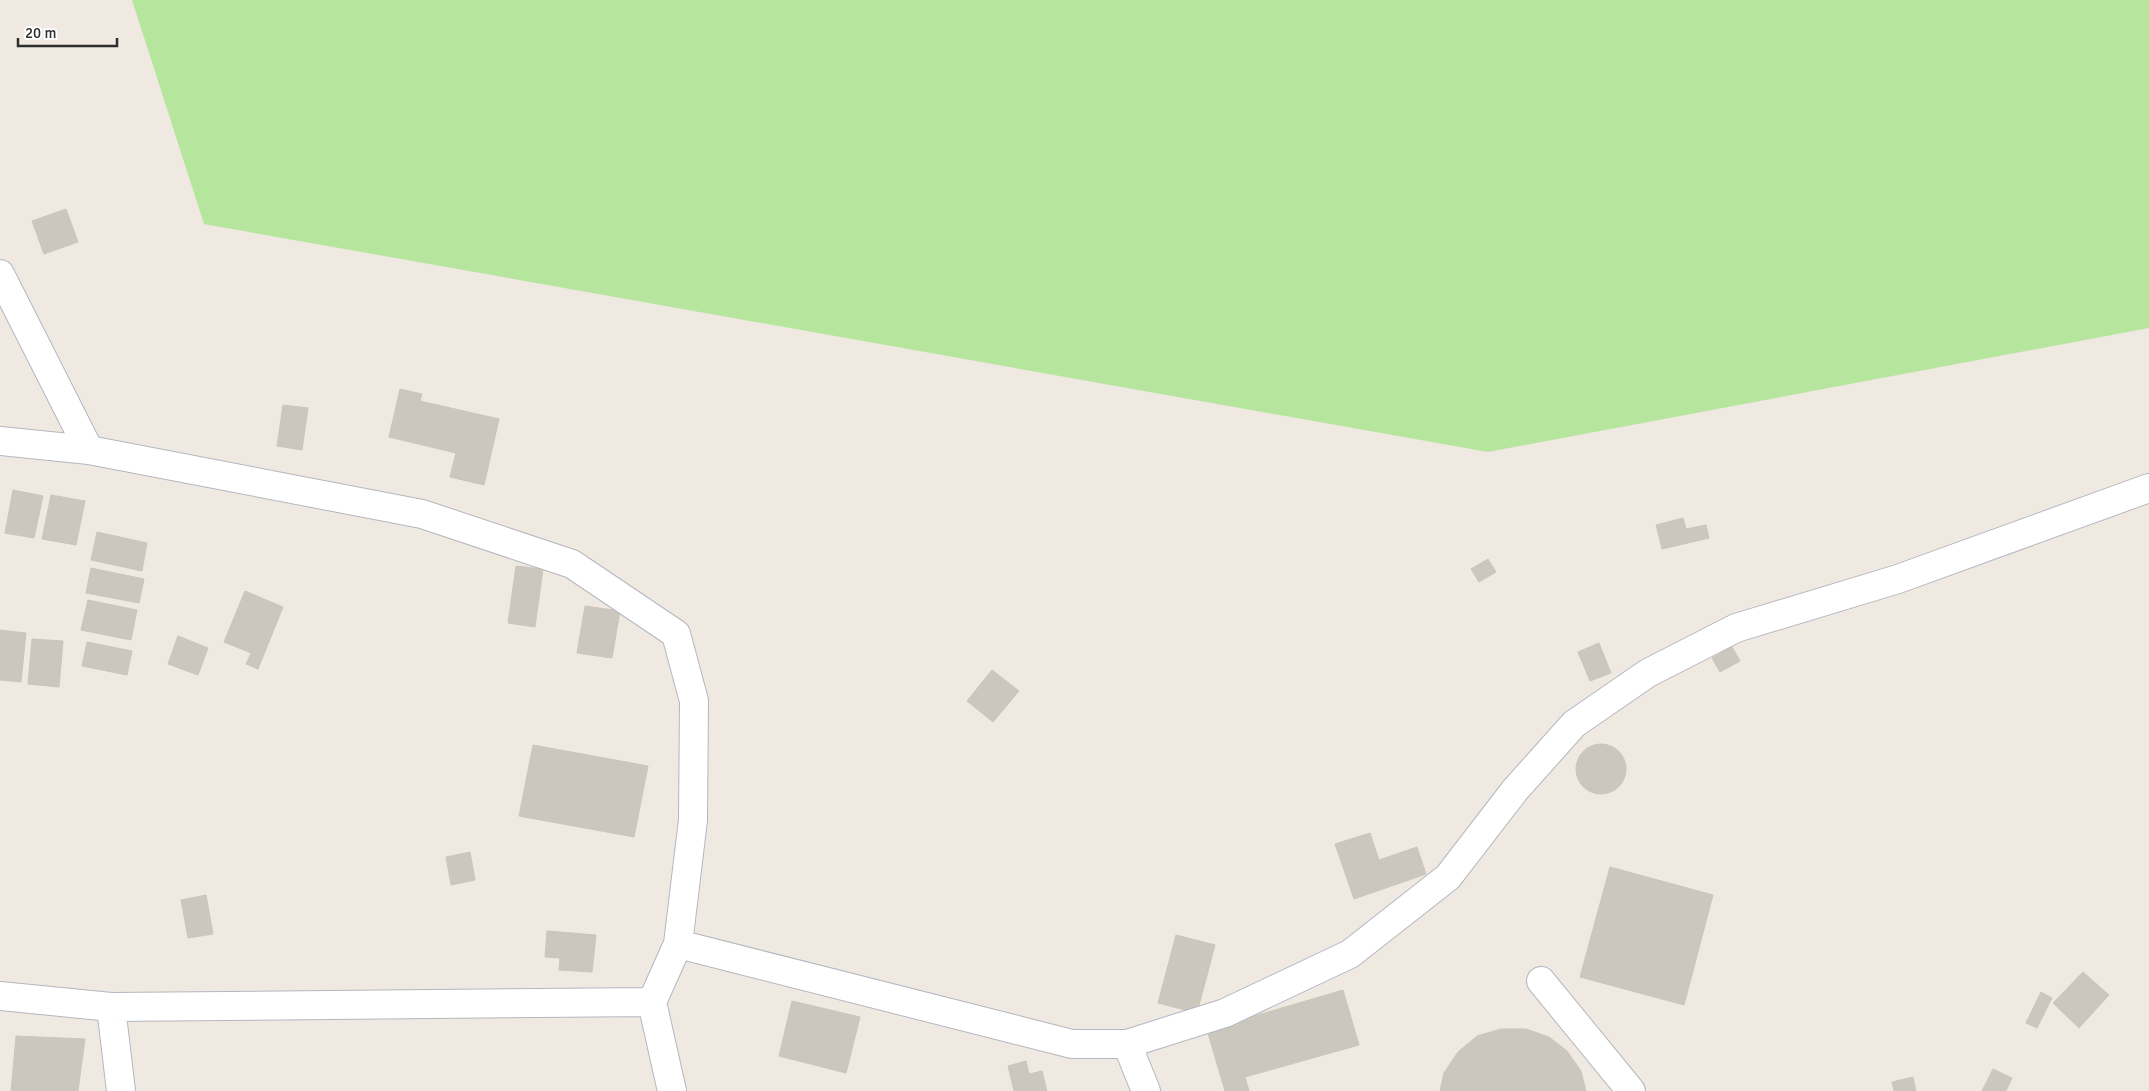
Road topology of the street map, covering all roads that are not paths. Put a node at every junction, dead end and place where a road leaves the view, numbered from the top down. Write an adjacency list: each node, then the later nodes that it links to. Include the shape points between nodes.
1 (0, 274): 3 (street)
2 (0, 441): 3 (street)
3 (89, 450): 5 (street, via 422,514 572,564 676,634 694,701 693,820)
4 (2149, 488): 10 (street, via 1898,579 1736,628 1648,673 1574,724 1516,790 1448,877 1350,954 1225,1013)
5 (678, 944): 8 (street); 10 (street, via 1072,1044)
6 (1541, 981): 14 (street)
7 (0, 996): 9 (street)
8 (652, 1002): 9 (street); 12 (street)
9 (111, 1007): 11 (street)
10 (1127, 1044): 13 (street)
11 (121, 1091)
12 (672, 1091)
13 (1146, 1091)
14 (1631, 1091)

